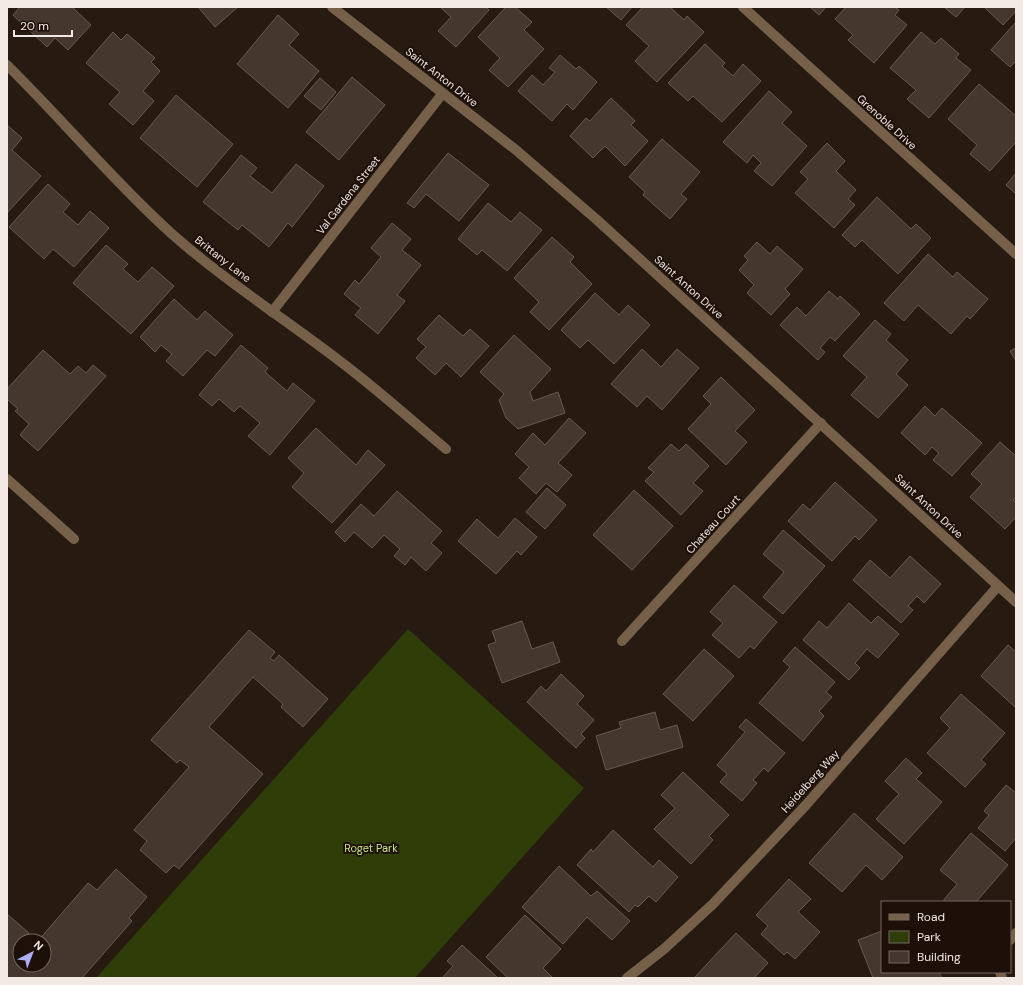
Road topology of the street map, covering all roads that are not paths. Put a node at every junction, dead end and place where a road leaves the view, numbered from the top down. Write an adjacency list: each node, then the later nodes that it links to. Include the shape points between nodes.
1 (332, 7): 4 (street, Saint Anton Drive)
2 (742, 7): 5 (street, Grenoble Drive)
3 (7, 65): 6 (street, Brittany Lane, via 153,216 193,252)
4 (443, 93): 6 (street, Val Gardena Street); 7 (street, Saint Anton Drive, via 516,150 596,219)
5 (1016, 254)
6 (272, 312): 8 (street, Brittany Lane, via 341,362)
7 (821, 423): 11 (street, Saint Anton Drive); 13 (street, Chateau Court)
8 (446, 449)
9 (7, 479): 10 (street)
10 (74, 539)
11 (998, 586): 12 (street, Saint Anton Drive); 14 (street, Heidelberg Way, via 806,804 713,904 664,950)
12 (1016, 602)
13 (622, 640)
14 (627, 978)

